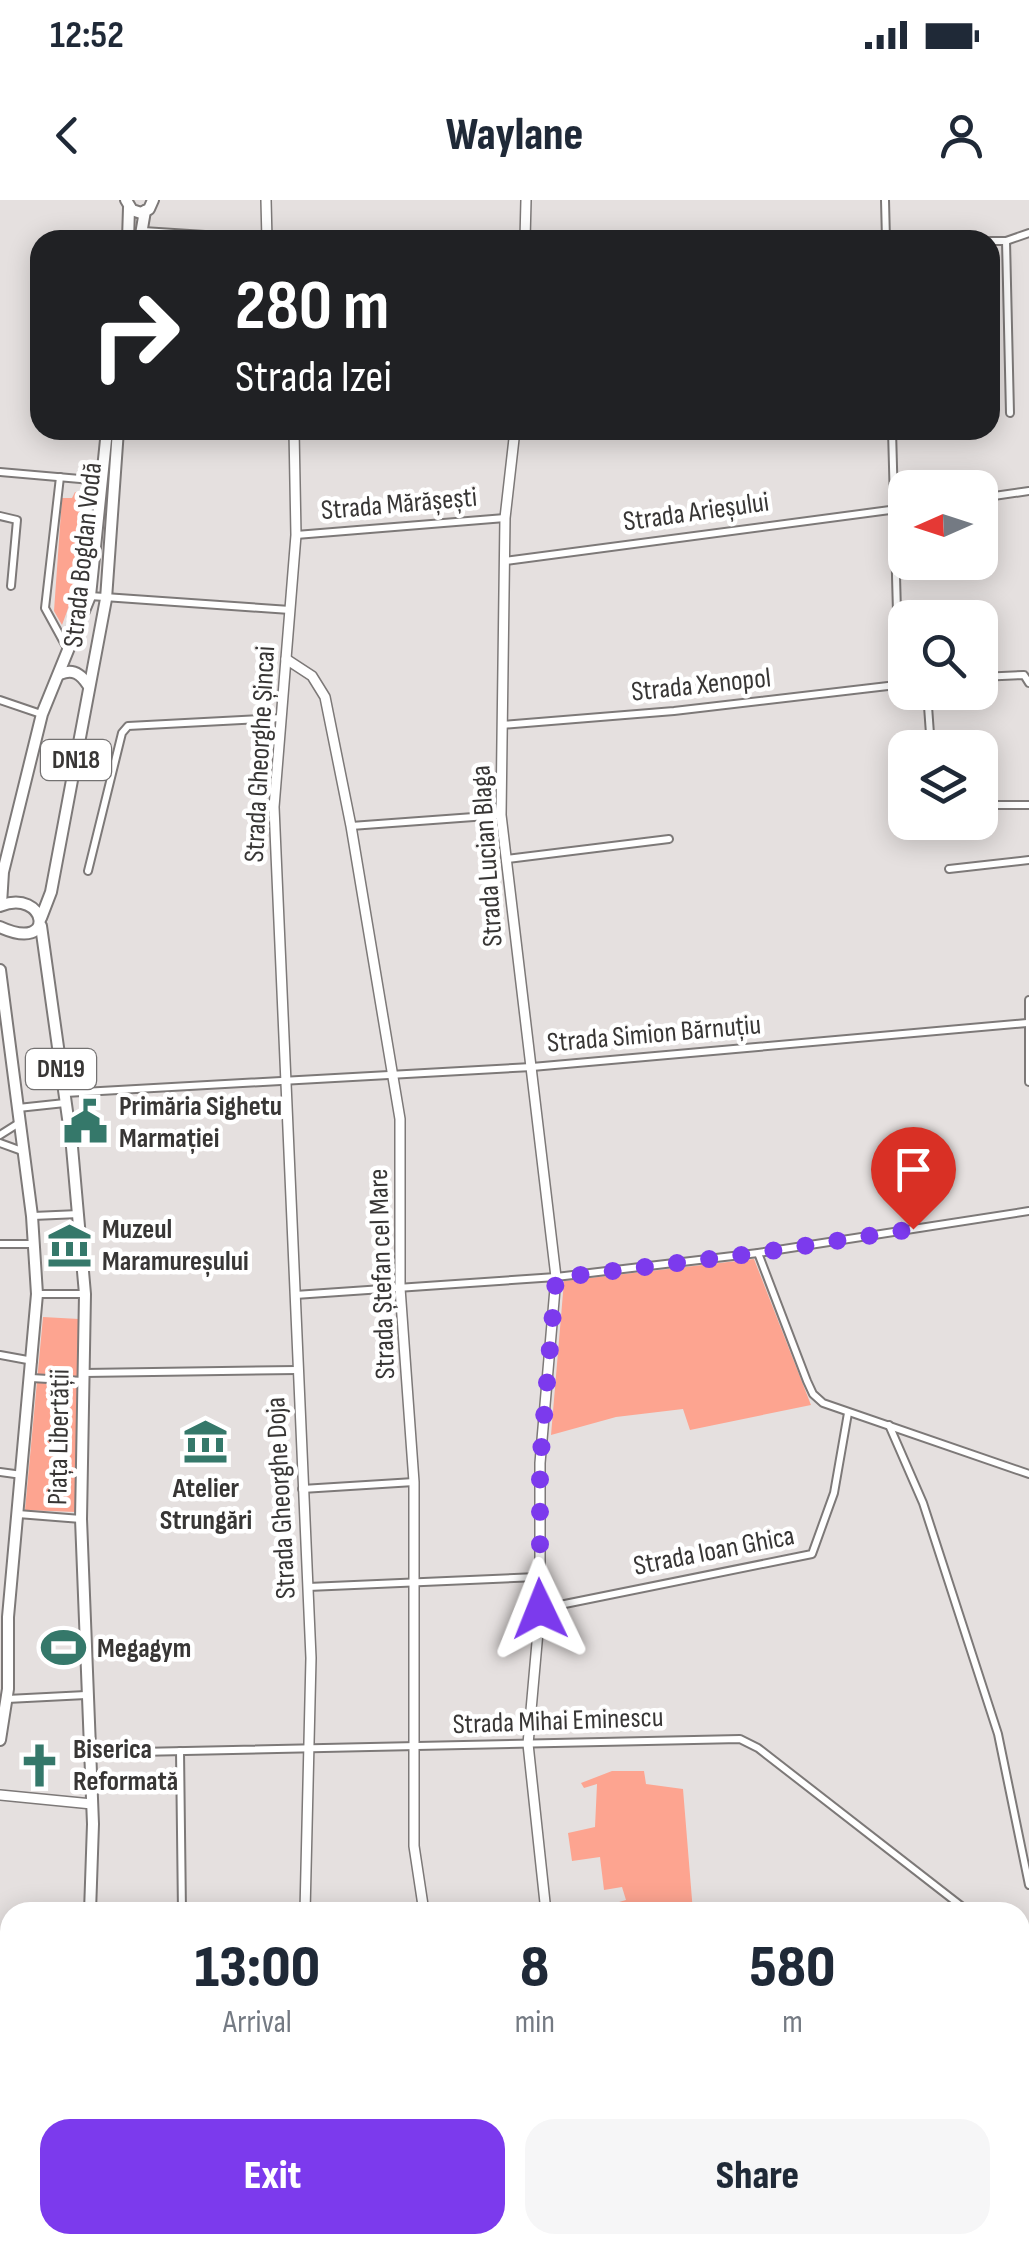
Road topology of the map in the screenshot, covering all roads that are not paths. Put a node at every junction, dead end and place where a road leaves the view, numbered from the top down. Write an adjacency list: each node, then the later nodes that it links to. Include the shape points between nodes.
1 (153, 200): 6 (main road)
2 (266, 200): 9 (main road)
3 (526, 200): 10 (main road)
4 (884, 200): 11 (street)
5 (125, 203): 6 (main road); 7 (main road)
6 (145, 212): 8 (main road)
7 (127, 230)
8 (141, 230)
9 (266, 230)
10 (525, 230)
11 (886, 230)
12 (1029, 232): 14 (street)
13 (1000, 241): 14 (street)
14 (1006, 241): 15 (street)
15 (1010, 413)
16 (107, 440): 24 (main road, Strada Bogdan Vodă / DN18)
17 (116, 440): 24 (main road, Strada Bogdan Vodă / DN18)
18 (294, 440): 30 (main road, Strada Gheorghe Șincai)
19 (514, 440): 29 (main road, Strada Lucian Blaga)
20 (892, 440): 21 (street)
21 (894, 470)
22 (0, 472): 23 (street)
23 (60, 477): 24 (street); 36 (street, via 45,608)
24 (108, 481): 33 (main road, Strada Bogdan Vodă / DN18); 34 (main road, Strada Bogdan Vodă / DN18)
25 (1029, 491): 26 (street)
26 (998, 495)
27 (888, 510): 31 (street, Strada Arieșului)
28 (0, 516): 32 (street, via 17,520)
29 (505, 518): 30 (street, Strada Mărășești); 31 (main road, Strada Lucian Blaga)
30 (296, 535): 35 (main road, Strada Gheorghe Șincai)
31 (504, 561): 46 (main road, Strada Lucian Blaga)
32 (12, 586)
33 (90, 596): 34 (street); 36 (main road, Strada Bogdan Vodă / DN18)
34 (106, 599): 35 (street); 41 (main road, Strada Bogdan Vodă / DN18)
35 (290, 610): 37 (main road, Strada Gheorghe Șincai)
36 (68, 651): 38 (main road, Strada Bogdan Vodă / DN18)
37 (286, 659): 45 (main road, Strada Gheorghe Șincai); 50 (main road, Strada Ștefan cel Mare, via 312,676 325,697)
38 (60, 674): 41 (main road, via 74,672); 44 (main road, Strada Bogdan Vodă / DN18)
39 (998, 674): 40 (street, via 1024,675)
40 (1029, 683)
41 (89, 686): 58 (main road, Strada Bogdan Vodă / DN18)
42 (888, 686): 46 (street, Strada Xenopol)
43 (0, 700): 44 (street)
44 (42, 714): 56 (main road, DN18)
45 (281, 718): 55 (street, via 128,726); 66 (main road, Strada Gheorghe Șincai, via 274,807)
46 (502, 725): 49 (main road, Strada Lucian Blaga)
47 (998, 805): 48 (street)
48 (1029, 805)
49 (502, 815): 50 (street); 52 (main road, Strada Lucian Blaga)
50 (351, 826): 65 (main road, Strada Ștefan cel Mare)
51 (669, 840): 52 (street)
52 (505, 860): 64 (main road, Strada Lucian Blaga)
53 (1029, 860): 54 (street)
54 (949, 869)
55 (88, 872)
56 (1, 873): 57 (main road, DN18)
57 (1, 905): 58 (main road, via 34,908)
58 (41, 922): 59 (main road, via 26,934); 68 (main road, Strada Bogdan Vodă / DN19)
59 (0, 927)
60 (0, 970): 61 (main road, DN19)
61 (1, 991): 69 (main road, DN19)
62 (1029, 1000): 63 (street)
63 (1027, 1023): 64 (street, Strada Simion Bărnuțiu); 67 (street)
64 (532, 1067): 65 (street, Strada Simion Bărnuțiu); 80 (main road, Strada Lucian Blaga)
65 (395, 1075): 66 (street, Strada Simion Bărnuțiu); 81 (main road, Strada Ștefan cel Mare)
66 (284, 1081): 68 (street, Strada Simion Bărnuțiu); 84 (main road, Strada Gheorghe Doja)
67 (1029, 1082)
68 (65, 1098): 69 (street, Strada Simion Bărnuțiu); 75 (main road, Strada Bogdan Vodă / DN19)
69 (18, 1108): 70 (main road, DN19)
70 (20, 1122): 71 (street); 73 (main road, DN19)
71 (0, 1135)
72 (0, 1142): 73 (street)
73 (24, 1152): 76 (main road, DN19)
74 (1029, 1211): 79 (street)
75 (80, 1214): 76 (street); 83 (main road, DN19)
76 (32, 1216): 78 (main road, Piața Libertății / DN19)
77 (0, 1244): 78 (street)
78 (34, 1244): 82 (main road, Piața Libertății / DN19)
79 (758, 1253): 80 (street); 90 (street, via 813,1394)
80 (556, 1278): 81 (street); 99 (main road, Strada Lucian Blaga)
81 (400, 1288): 84 (street); 95 (main road, Strada Ștefan cel Mare)
82 (37, 1294): 83 (street); 86 (main road, Piața Libertății / DN19)
83 (85, 1294): 88 (main road, Piața Libertății / DN19)
84 (294, 1296): 87 (main road, Strada Gheorghe Doja)
85 (0, 1355): 86 (street)
86 (32, 1361): 89 (main road, Piața Libertății / DN19)
87 (297, 1370): 88 (street); 96 (main road, Strada Gheorghe Doja)
88 (83, 1377): 89 (street); 98 (main road, Piața Libertății / DN19)
89 (31, 1378): 94 (main road, Piața Libertății / DN19)
90 (848, 1413): 91 (street); 102 (street, Strada Ioan Ghica, via 834,1493 812,1554)
91 (888, 1425): 93 (street); 116 (street, via 923,1503 998,1734)
92 (0, 1472): 94 (street)
93 (1029, 1474)
94 (22, 1475): 97 (main road, Piața Libertății / DN19)
95 (414, 1482): 96 (street); 100 (main road, Strada Ștefan cel Mare)
96 (302, 1489): 101 (main road, Strada Gheorghe Doja)
97 (18, 1514): 98 (street, Piața Libertății); 103 (main road, DN19)
98 (81, 1519): 104 (main road, DN19)
99 (538, 1577): 100 (street); 102 (main road, Strada Lucian Blaga)
100 (412, 1582): 101 (street); 109 (main road, Strada Ștefan cel Mare)
101 (308, 1586): 108 (main road, Strada Gheorghe Doja)
102 (540, 1609): 107 (main road, Strada Lucian Blaga)
103 (4, 1617): 105 (main road, DN19)
104 (86, 1695): 105 (street); 111 (main road, DN19)
105 (7, 1699): 106 (main road, DN19)
106 (0, 1740)
107 (528, 1744): 109 (street, Strada Mihai Eminescu); 121 (main road, Strada Lucian Blaga); 122 (street, Strada Mihai Eminescu, via 740,1739)
108 (311, 1748): 109 (street, Strada Mihai Eminescu); 110 (street, Strada Mihai Eminescu); 119 (main road, Strada Gheorghe Doja)
109 (413, 1748): 120 (main road, Strada Ștefan cel Mare, via 414,1846)
110 (180, 1751): 111 (street, Strada Mihai Eminescu); 113 (street)
111 (90, 1754): 115 (main road, DN19)
112 (153, 1784): 113 (street)
113 (180, 1784): 118 (street)
114 (0, 1796): 115 (main road)
115 (92, 1804): 117 (main road, DN19)
116 (1029, 1886)
117 (90, 1902)
118 (182, 1902)
119 (305, 1902)
120 (422, 1902)
121 (545, 1902)
122 (956, 1902)

